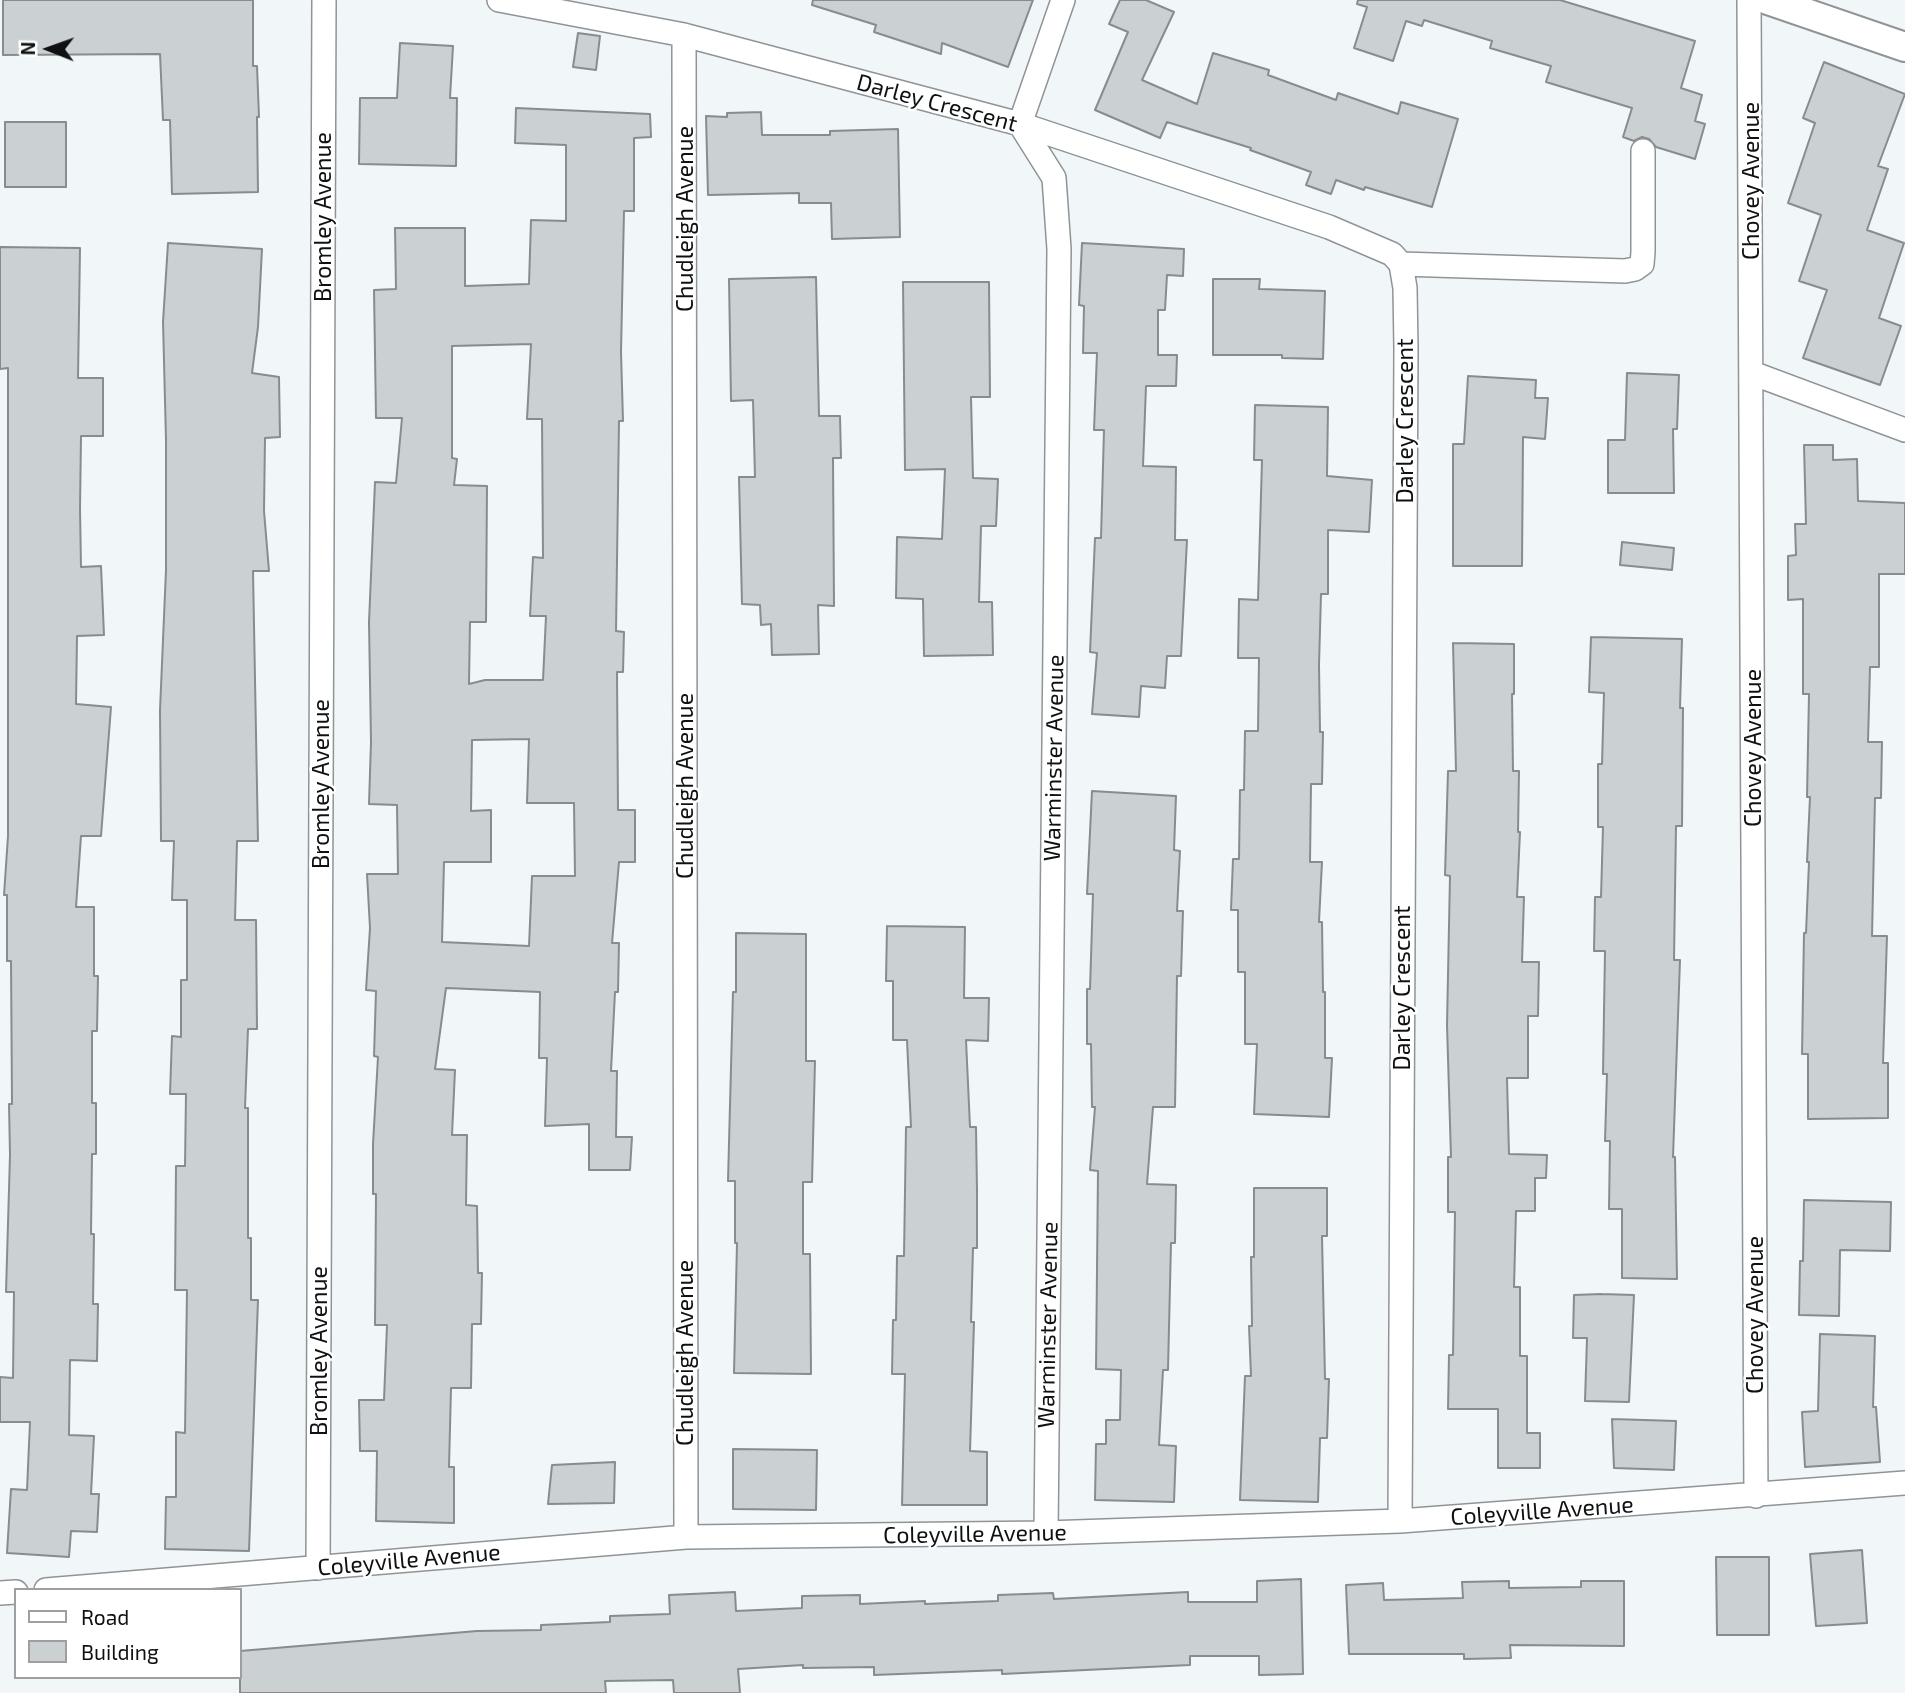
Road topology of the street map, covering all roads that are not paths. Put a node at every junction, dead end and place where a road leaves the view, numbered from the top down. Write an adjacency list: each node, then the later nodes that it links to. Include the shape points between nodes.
1 (324, 0): 18 (street, Bromley Avenue)
2 (499, 0): 6 (street, Darley Crescent)
3 (1063, 0): 8 (street)
4 (1749, 0): 11 (street, Chovey Avenue)
5 (1768, 0): 7 (street)
6 (684, 36): 8 (street, Darley Crescent); 17 (street, Chudleigh Avenue)
7 (1905, 47)
8 (1020, 124): 10 (street, Darley Crescent, via 1329,228 1392,254); 16 (street, Warminster Avenue, via 1054,178 1059,249)
9 (1643, 151): 10 (street, via 1643,252 1642,264 1635,269)
10 (1401, 264): 15 (street, Darley Crescent, via 1406,363)
11 (1752, 373): 12 (street); 14 (street, Chovey Avenue)
12 (1905, 430)
13 (1905, 1483): 14 (street, Coleyville Avenue)
14 (1756, 1496): 15 (street, Coleyville Avenue)
15 (1400, 1521): 16 (street, Coleyville Avenue)
16 (1046, 1534): 17 (street, Coleyville Avenue)
17 (686, 1537): 18 (street, Coleyville Avenue)
18 (318, 1568): 19 (street, Coleyville Avenue)
19 (71, 1588)

